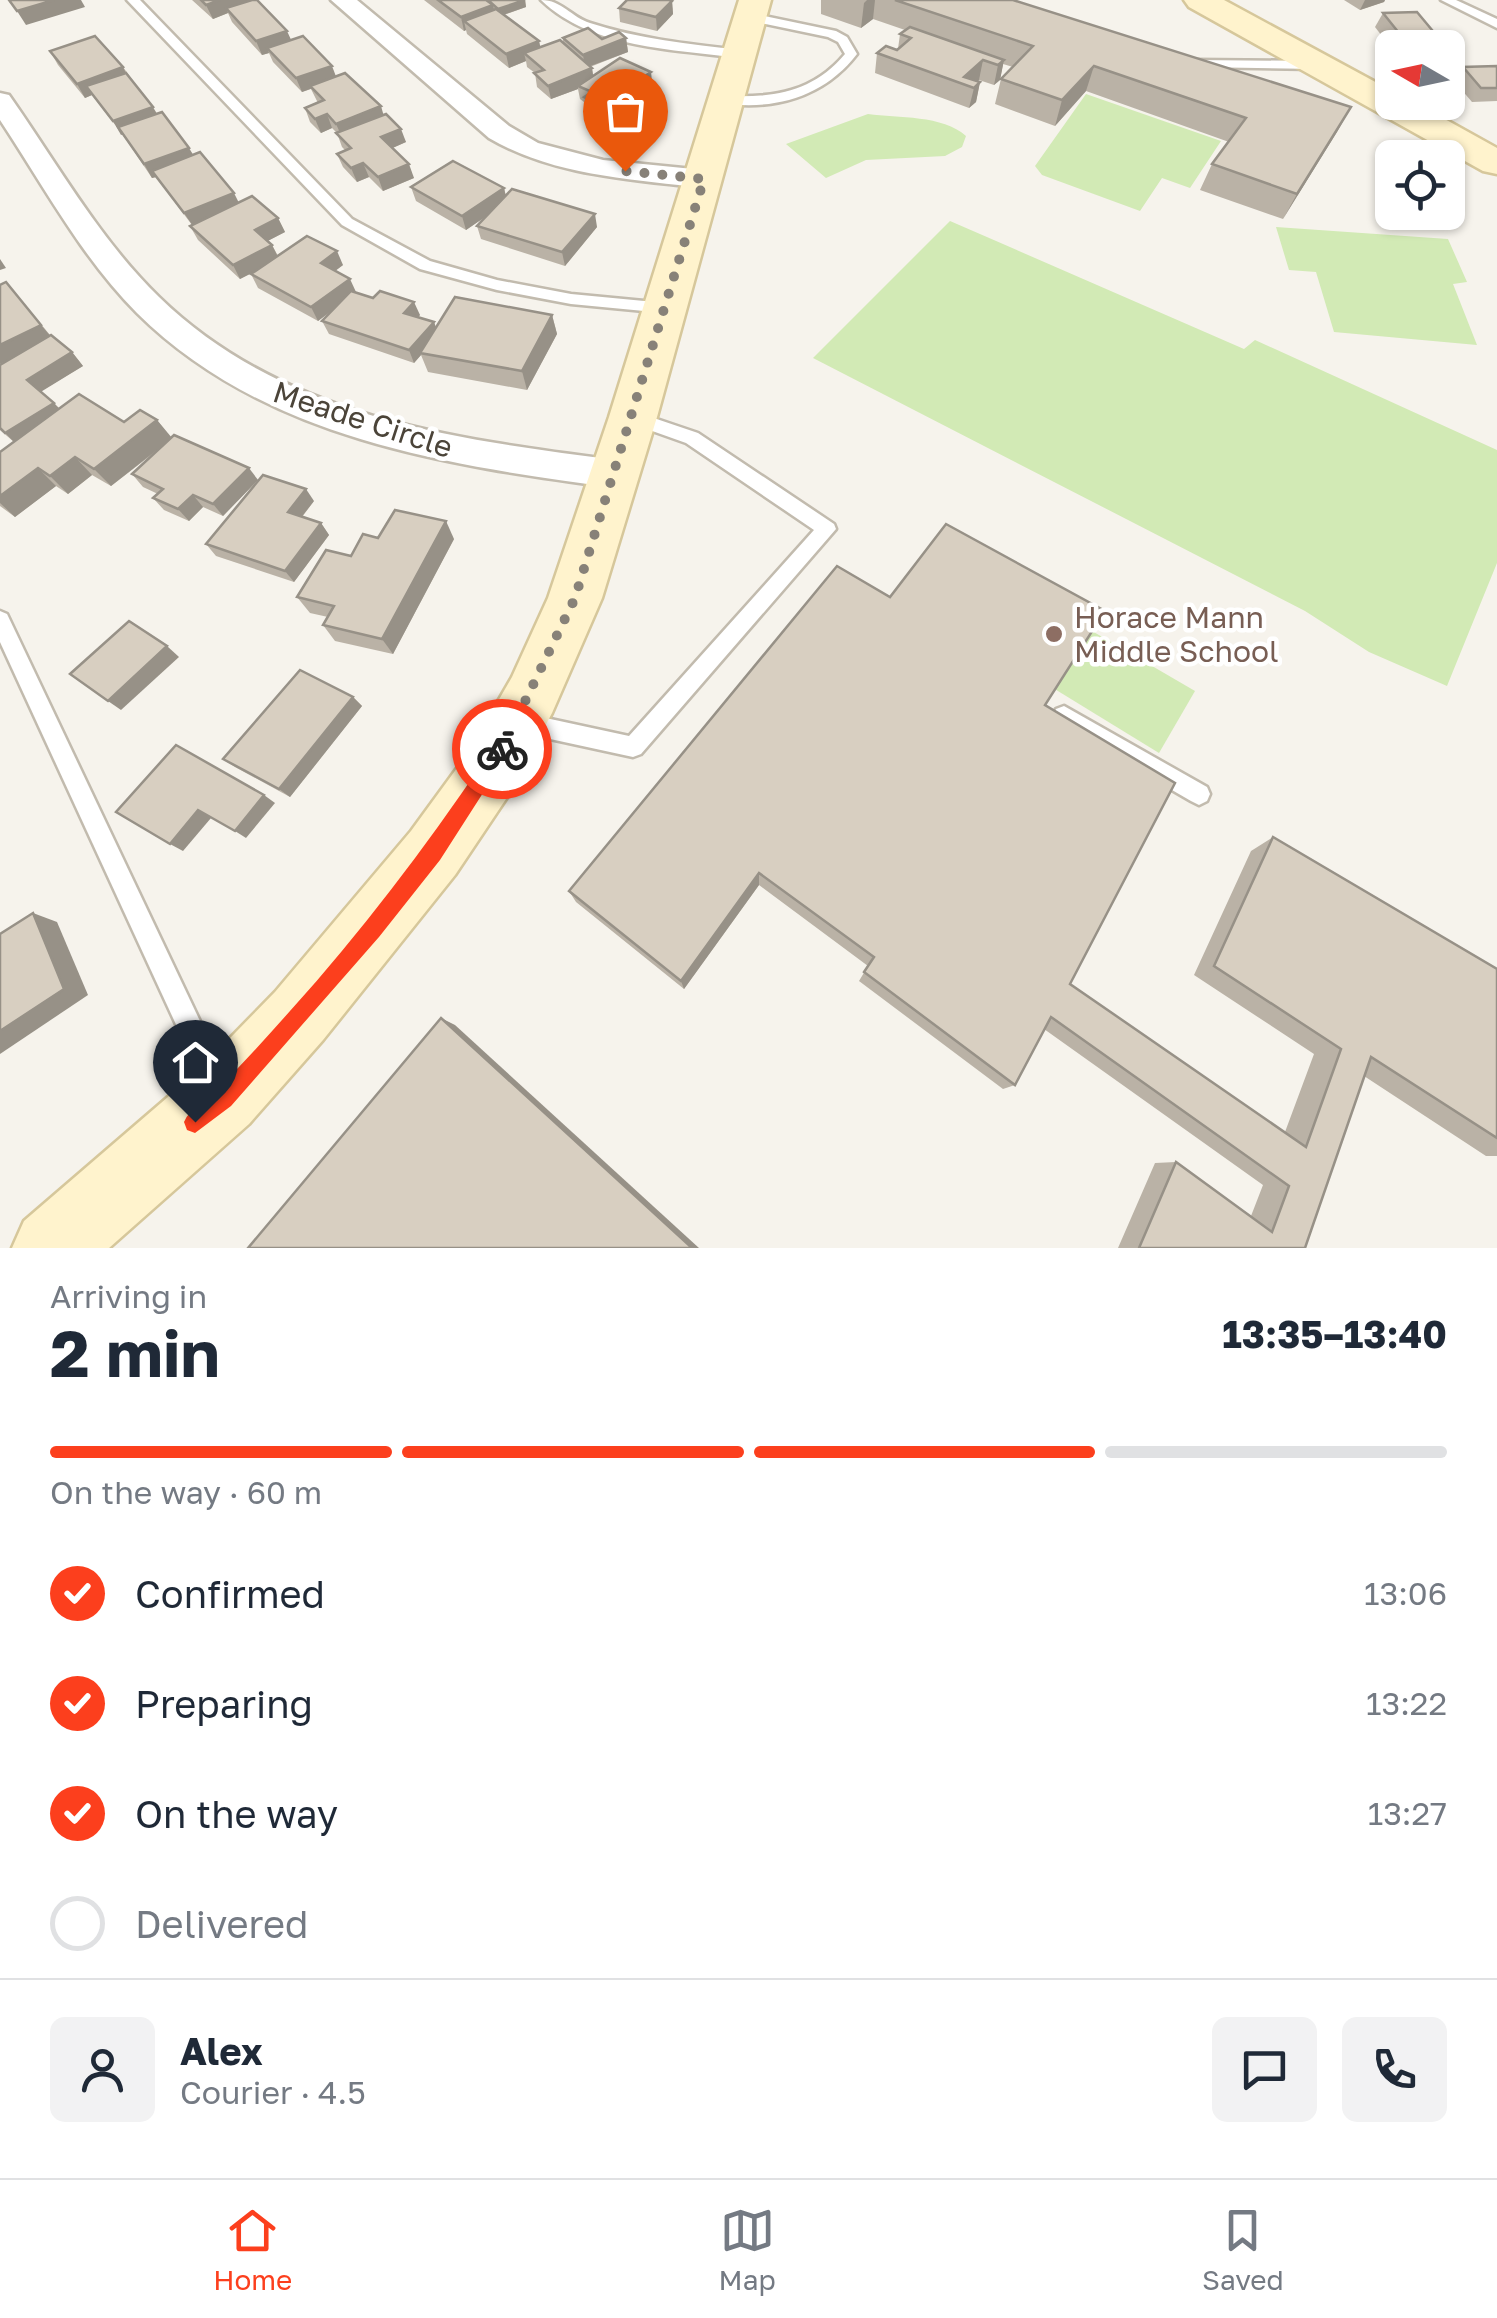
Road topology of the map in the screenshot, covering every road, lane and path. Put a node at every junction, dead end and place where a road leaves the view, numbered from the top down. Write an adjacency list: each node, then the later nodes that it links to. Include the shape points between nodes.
1 (133, 0): 13 (lane, via 347,222 425,265 497,285)
2 (343, 0): 12 (street, via 528,149 603,168)
3 (547, 0): 7 (lane, via 580,24 639,41)
4 (1200, 0): 9 (street)
5 (1447, 0): 6 (lane)
6 (1497, 24)
7 (743, 43): 7 (lane, via 770,102 794,98 838,71 851,54 832,34); 12 (street)
8 (1178, 56): 9 (lane, via 1206,66)
9 (1318, 65): 11 (street)
10 (0, 101): 15 (street, Meade Circle, via 145,302 216,363 270,392 393,434 453,450)
11 (1497, 163)
12 (704, 179): 13 (street)
13 (665, 308): 14 (street)
14 (633, 417): 15 (street); 18 (lane, via 692,438 826,530 633,746)
15 (616, 474): 18 (street, via 575,598)
16 (0, 620): 20 (lane)
17 (1064, 716): 19 (lane)
18 (516, 722): 20 (street, via 434,853)
19 (1199, 794)
20 (223, 1098): 21 (street)
21 (51, 1248)

